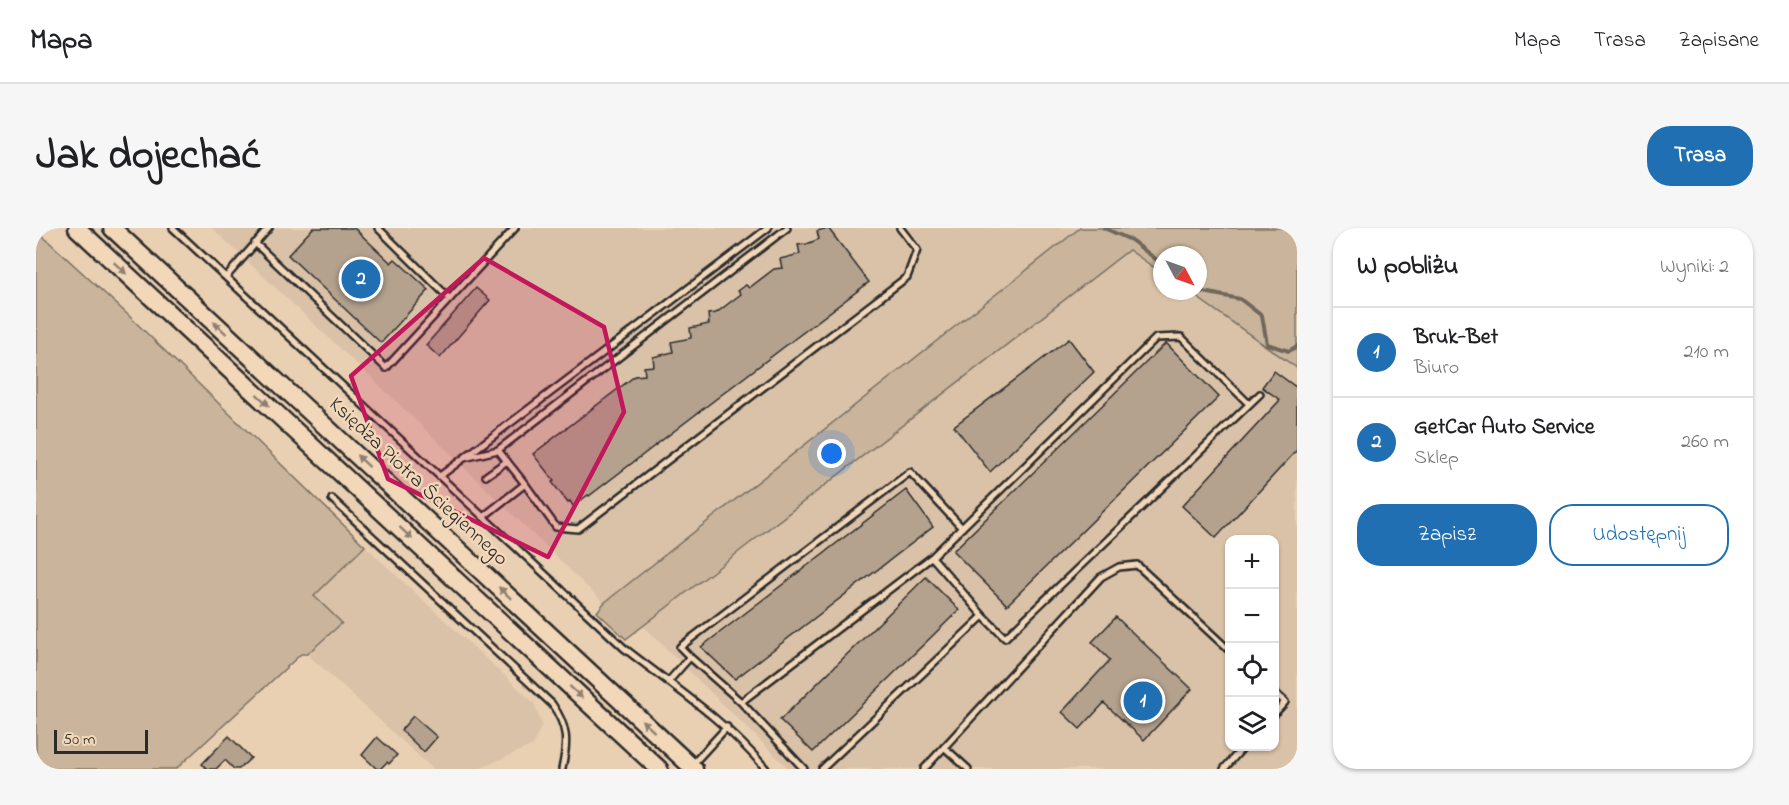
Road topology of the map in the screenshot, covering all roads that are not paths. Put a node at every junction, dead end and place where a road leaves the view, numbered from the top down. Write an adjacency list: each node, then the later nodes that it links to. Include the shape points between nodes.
1 (77, 228): 37 (main road, one-way to 37)
2 (112, 228): 35 (main road, Księdza Piotra Ściegiennego, one-way to 2)
3 (172, 228): 11 (lane)
4 (269, 228): 10 (lane)
5 (378, 228): 12 (lane)
6 (515, 228): 12 (lane)
7 (768, 228): 16 (lane)
8 (787, 228): 15 (lane)
9 (900, 228): 20 (lane, via 917,250 907,277 578,529 556,527)
10 (255, 243): 11 (lane); 12 (lane, via 386,368)
11 (226, 277): 18 (lane)
12 (450, 299)
13 (1260, 394): 14 (lane)
14 (1248, 403): 23 (lane, via 1181,337 1156,338); 25 (lane, via 1005,638)
15 (498, 450): 16 (lane); 17 (lane)
16 (464, 458): 18 (lane)
17 (507, 461): 19 (lane); 20 (lane)
18 (440, 476): 22 (lane)
19 (486, 477)
20 (525, 484): 22 (lane)
21 (332, 499): 36 (lane, via 552,704 566,732)
22 (483, 517): 28 (lane, via 624,648)
23 (962, 528): 24 (lane); 27 (lane, via 910,472 680,647)
24 (932, 557): 25 (lane); 30 (lane)
25 (983, 616): 40 (lane)
26 (1225, 646): 33 (lane, via 1137,565 1119,567 1101,577)
27 (690, 657): 28 (lane); 30 (lane)
28 (668, 682): 32 (lane)
29 (1279, 696): 31 (lane, via 1285,702)
30 (741, 702): 39 (lane)
31 (1279, 709)
32 (726, 728): 35 (lane); 38 (lane)
33 (944, 747): 41 (lane); 42 (lane)
34 (1240, 751): 43 (lane)
35 (692, 768)
36 (562, 769)
37 (659, 769)
38 (766, 769)
39 (804, 769)
40 (822, 769)
41 (924, 769)
42 (968, 769)
43 (1224, 769)

